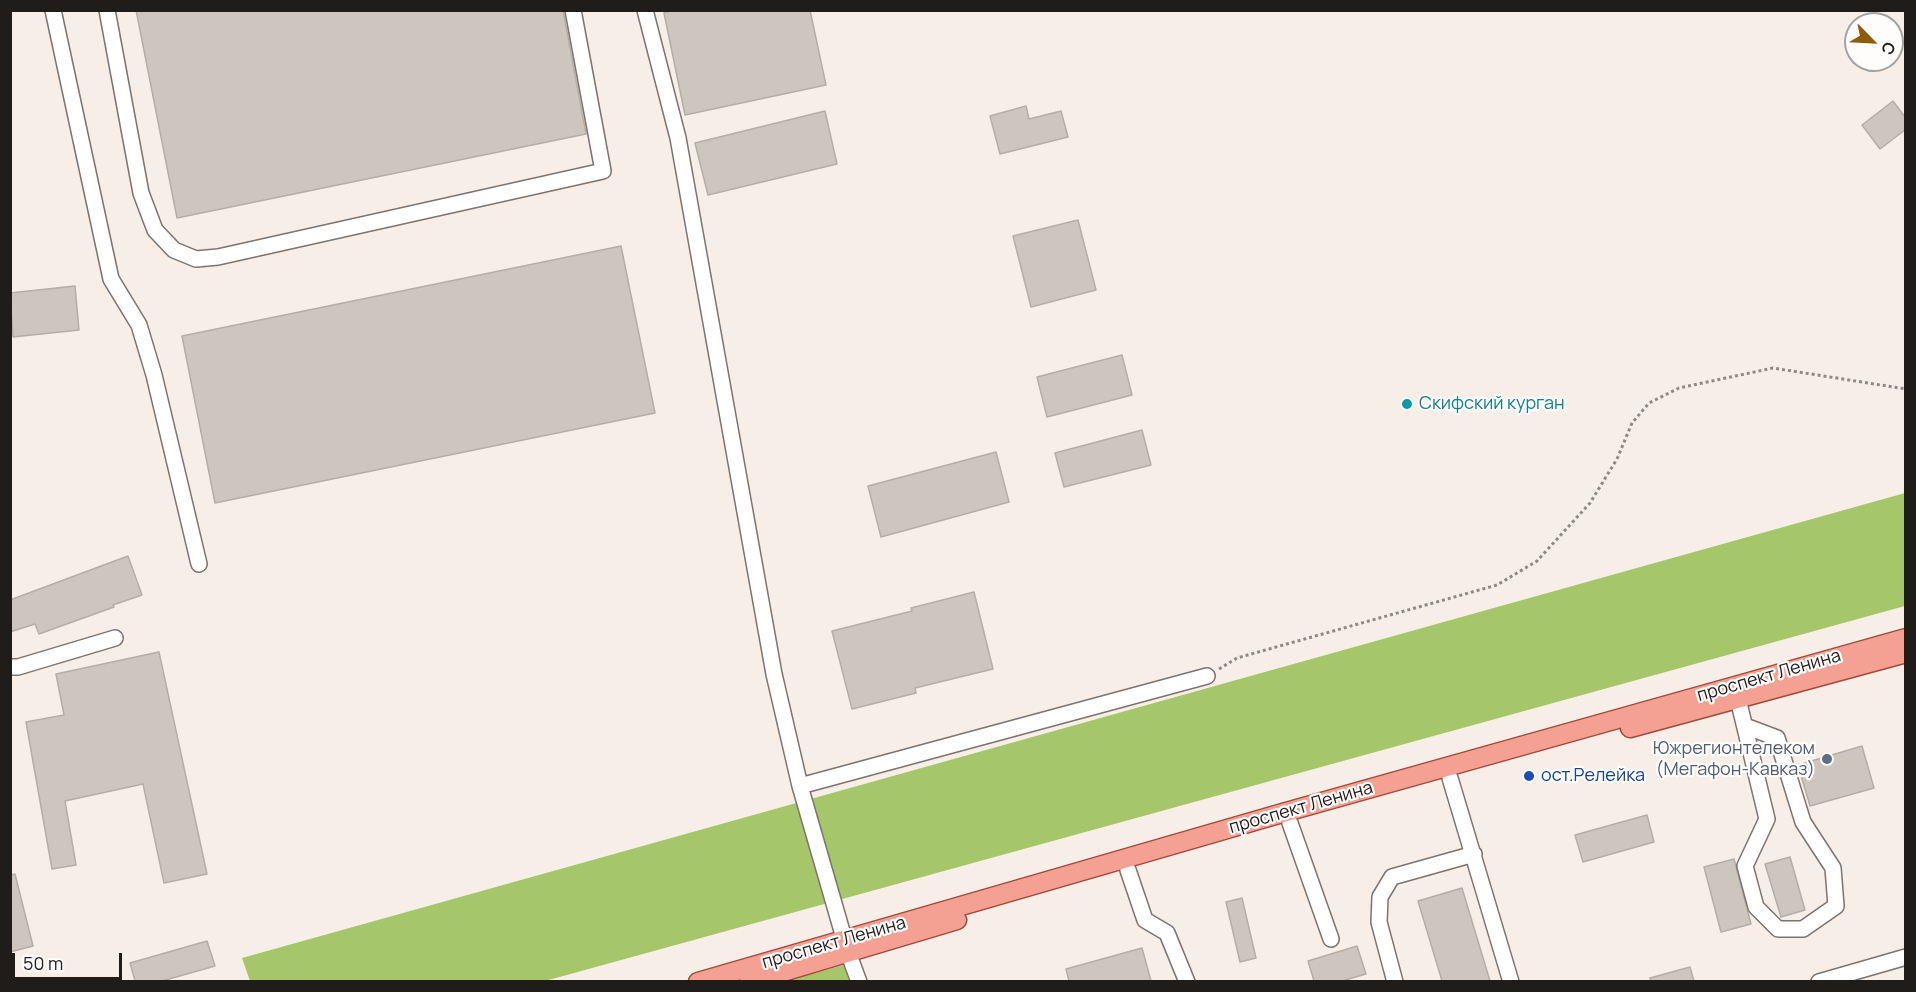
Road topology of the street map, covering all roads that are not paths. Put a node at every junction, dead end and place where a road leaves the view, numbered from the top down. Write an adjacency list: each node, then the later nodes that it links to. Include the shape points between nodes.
1 (53, 10): 5 (street, via 111,279 140,325)
2 (107, 10): 3 (street, via 141,193 155,230 174,250 196,259 603,171)
3 (573, 10)
4 (645, 10): 14 (street, via 678,138 774,674)
5 (200, 564)
6 (115, 638): 9 (street)
7 (1905, 638): 19 (main road, проспект Ленина, via 1286,812)
8 (1905, 653): 11 (main road, проспект Ленина)
9 (10, 668)
10 (1207, 676): 14 (street)
11 (1738, 699): 12 (street); 13 (main road, проспект Ленина)
12 (1745, 726): 12 (street, via 1767,819 1745,866 1756,907 1778,929 1803,929 1836,906 1833,868 1803,822 1777,738)
13 (1450, 778): 15 (main road, проспект Ленина); 16 (street)
14 (800, 786): 19 (street)
15 (1290, 823): 17 (main road, проспект Ленина); 18 (street)
16 (1474, 854): 25 (street, via 1392,877 1380,897 1379,922); 26 (street)
17 (1128, 870): 19 (main road, проспект Ленина); 24 (street, via 1144,920 1167,933)
18 (1331, 939)
19 (846, 946): 21 (main road, проспект Ленина); 22 (main road, проспект Ленина); 23 (street)
20 (1905, 957): 27 (street)
21 (698, 981)
22 (749, 981)
23 (859, 981)
24 (1187, 981)
25 (1395, 981)
26 (1511, 981)
27 (1820, 981)

